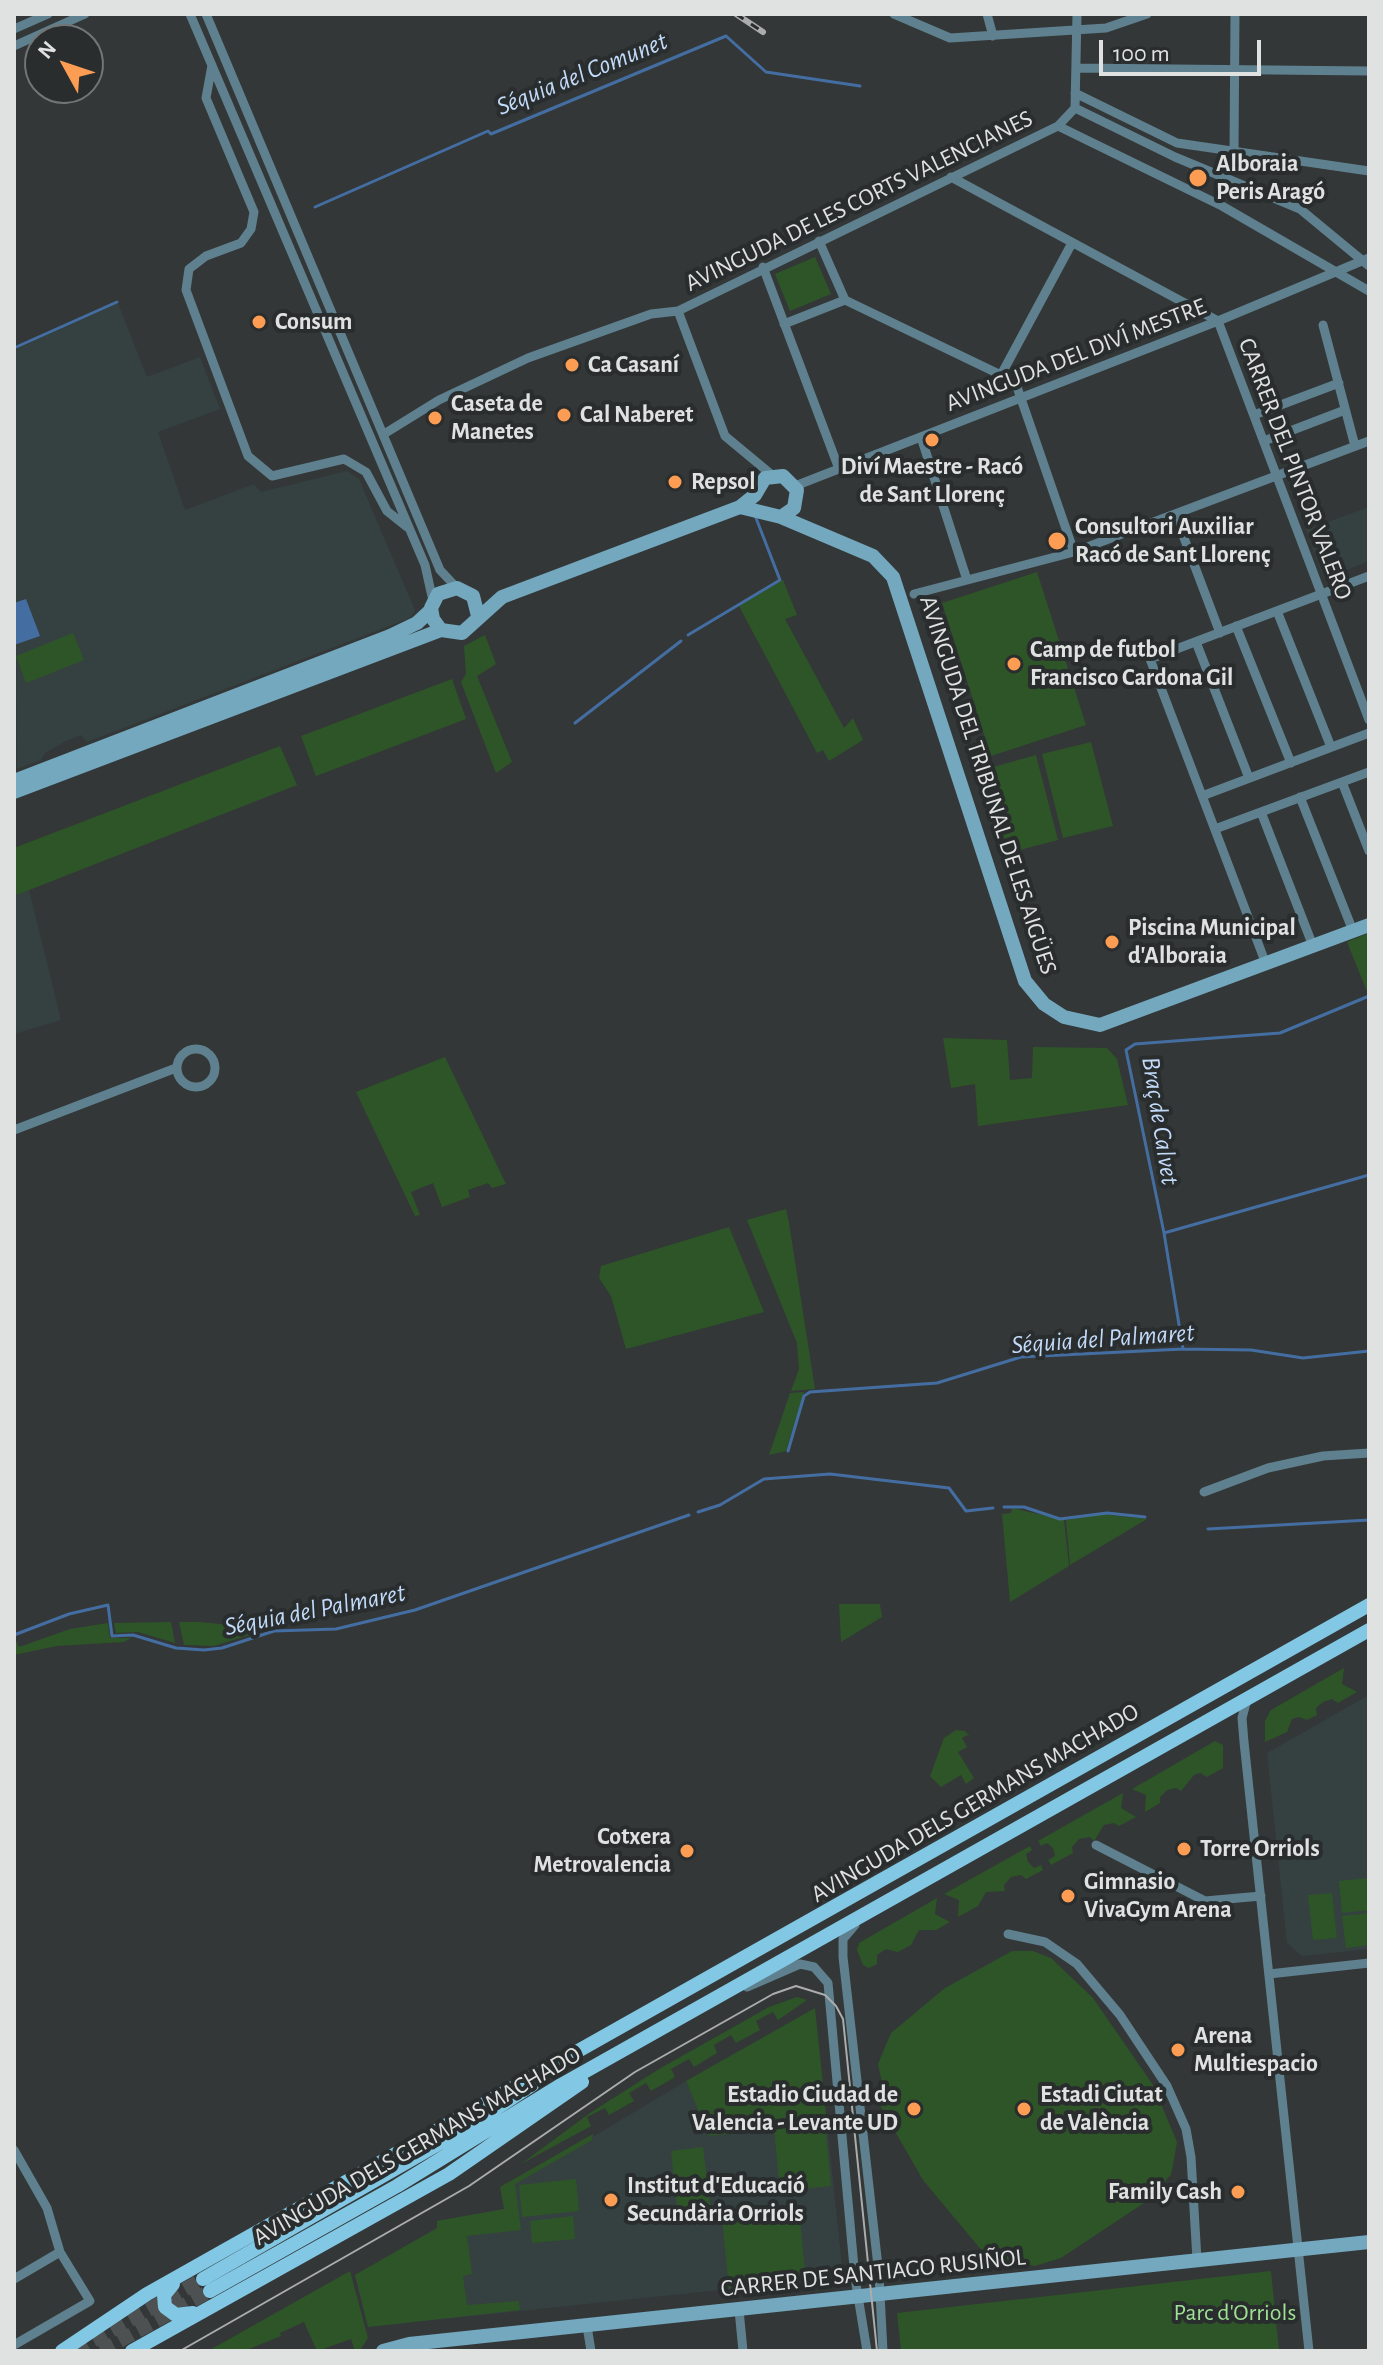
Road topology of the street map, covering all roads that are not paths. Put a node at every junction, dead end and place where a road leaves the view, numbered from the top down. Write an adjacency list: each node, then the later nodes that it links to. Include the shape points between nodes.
1 (48, 14): 10 (street)
2 (85, 14): 13 (street)
3 (190, 14): 14 (street)
4 (206, 14): 40 (street)
5 (894, 14): 12 (street, via 950,38)
6 (987, 14): 12 (street)
7 (1077, 14): 11 (street)
8 (1147, 14): 11 (street)
9 (1235, 14): 16 (street)
10 (14, 29)
11 (1077, 31): 12 (street); 15 (street)
12 (993, 36)
13 (14, 46)
14 (212, 65): 56 (street); 56 (street, via 206,98 254,212 241,243 206,256 189,269 186,290 248,456 272,476 344,459 366,472 387,511)
15 (1076, 68): 16 (street); 18 (street)
16 (1234, 70): 17 (street); 21 (street)
17 (1369, 71)
18 (1075, 93): 19 (street); 21 (street, via 1177,143)
19 (1075, 108): 20 (street); 26 (street, via 1300,209)
20 (1058, 126): 23 (street, AVINGUDA DE LES CORTS VALENCIANES); 28 (street, via 1222,206)
21 (1234, 152): 22 (street)
22 (1369, 171)
23 (951, 177): 24 (street, AVINGUDA DE LES CORTS VALENCIANES); 25 (street)
24 (819, 241): 27 (street, AVINGUDA DE LES CORTS VALENCIANES); 30 (street)
25 (1072, 243): 32 (street); 35 (street)
26 (1367, 261): 28 (street, AVINGUDA DEL DIVÍ MESTRE)
27 (763, 267): 31 (street, AVINGUDA DE LES CORTS VALENCIANES); 33 (street)
28 (1335, 272): 29 (street); 32 (street, AVINGUDA DEL DIVÍ MESTRE)
29 (1369, 291)
30 (845, 300): 33 (street); 35 (street)
31 (678, 311): 40 (street, AVINGUDA DE LES CORTS VALENCIANES, via 651,314 528,358 439,400); 46 (street, via 725,436)
32 (1218, 321): 37 (street, AVINGUDA DEL DIVÍ MESTRE); 39 (street, CARRER DEL PINTOR VALERO)
33 (784, 324): 45 (street)
34 (1323, 325): 36 (street)
35 (1001, 375): 37 (street, via 1017,387)
36 (1339, 383): 38 (street); 39 (street)
37 (1021, 398): 41 (street, AVINGUDA DEL DIVÍ MESTRE); 57 (street)
38 (1345, 410): 42 (street); 44 (street)
39 (1254, 415): 42 (street, CARRER DEL PINTOR VALERO)
40 (384, 434): 60 (street, via 440,570)
41 (921, 437): 45 (street, AVINGUDA DEL DIVÍ MESTRE); 59 (street)
42 (1264, 441): 47 (street, CARRER DEL PINTOR VALERO)
43 (1369, 441): 44 (street)
44 (1355, 446): 47 (street)
45 (839, 469): 48 (street, AVINGUDA DEL DIVÍ MESTRE)
46 (772, 475): 48 (street, via 788,478); 49 (street, via 760,482)
47 (1277, 476): 53 (street); 62 (street, CARRER DEL PINTOR VALERO)
48 (795, 486): 51 (street)
49 (755, 495): 50 (street); 52 (street)
50 (740, 507): 52 (street); 64 (street)
51 (794, 508): 54 (street); 55 (street)
52 (760, 510): 54 (street)
53 (1175, 514): 57 (street); 70 (street)
54 (781, 517): 55 (street, AVINGUDA DEL TRIBUNAL DE LES AIGÜES)
55 (802, 525): 89 (street, AVINGUDA DEL TRIBUNAL DE LES AIGÜES, via 873,556 893,577 1025,981 1044,1004 1064,1017 1100,1025)
56 (407, 527): 65 (street, via 432,584)
57 (1074, 552): 59 (street)
58 (1368, 579): 62 (street)
59 (967, 580): 61 (street)
60 (457, 588): 63 (street); 65 (street, via 442,591)
61 (914, 594)
62 (1322, 594): 66 (street); 72 (street, CARRER DEL PINTOR VALERO)
63 (473, 596): 64 (street); 67 (street)
64 (502, 597): 67 (street)
65 (432, 606): 69 (street); 78 (street, via 417,623 390,636)
66 (1277, 611): 68 (street); 74 (street)
67 (478, 616): 69 (street, via 462,633)
68 (1236, 626): 70 (street); 75 (street)
69 (441, 630): 80 (street)
70 (1220, 633): 71 (street)
71 (1196, 642): 77 (street); 81 (street, via 1150,659)
72 (1369, 720)
73 (1369, 733): 74 (street)
74 (1331, 747): 75 (street)
75 (1291, 763): 77 (street)
76 (1369, 772): 79 (street)
77 (1249, 778): 81 (street)
78 (14, 781)
79 (1342, 782): 82 (street); 85 (street)
80 (14, 792)
81 (1202, 796): 84 (street)
82 (1300, 797): 83 (street); 87 (street)
83 (1261, 812): 84 (street); 88 (street)
84 (1215, 829): 89 (street)
85 (1369, 851)
86 (1369, 925): 87 (street, AVINGUDA DEL TRIBUNAL DE LES AIGÜES)
87 (1353, 931): 88 (street, AVINGUDA DEL TRIBUNAL DE LES AIGÜES)
88 (1313, 946): 89 (street, AVINGUDA DEL TRIBUNAL DE LES AIGÜES)
89 (1266, 964)
90 (176, 1068): 90 (street, via 179,1078 193,1088 211,1081 215,1069 212,1057 198,1049 181,1056); 91 (street)
91 (14, 1130)
92 (1369, 1453): 93 (street, via 1268,1468)
93 (1204, 1492)
94 (1369, 1605): 104 (main road, AVINGUDA DELS GERMANS MACHADO)
95 (1369, 1630): 96 (main road)
96 (1247, 1699): 98 (street, via 1242,1718); 99 (main road)
97 (1096, 1845): 98 (street, via 1205,1901)
98 (1261, 1896): 102 (street)
99 (872, 1911): 103 (main road); 113 (street, via 847,1932 843,1945)
100 (1008, 1934): 110 (street, via 1045,1942 1077,1964 1120,2015 1167,2086 1186,2129 1191,2157)
101 (1369, 1963): 102 (street)
102 (1269, 1974): 108 (street)
103 (717, 1998): 105 (main road); 114 (street, via 800,1964 814,1967 828,1983)
104 (603, 2039): 105 (main road, AVINGUDA DELS GERMANS MACHADO, via 206,2285); 111 (main road, AVINGUDA DELS GERMANS MACHADO)
105 (614, 2057): 115 (main road, AVINGUDA DELS GERMANS MACHADO, via 449,2174)
106 (14, 2150): 109 (street, via 47,2208)
107 (1369, 2242): 108 (street, CARRER DE SANTIAGO RUSIÑOL)
108 (1298, 2250): 110 (street, CARRER DE SANTIAGO RUSIÑOL); 127 (street)
109 (60, 2252): 112 (street); 118 (street, via 90,2301)
110 (1197, 2260): 113 (street, CARRER DE SANTIAGO RUSIÑOL)
111 (185, 2272): 115 (main road, via 164,2295 165,2307 184,2316); 120 (main road, AVINGUDA DELS GERMANS MACHADO)
112 (14, 2279)
113 (880, 2294): 114 (street, CARRER DE SANTIAGO RUSIÑOL); 126 (street)
114 (859, 2296): 116 (street, CARRER DE SANTIAGO RUSIÑOL); 125 (street)
115 (208, 2308): 119 (main road, AVINGUDA DELS GERMANS MACHADO)
116 (739, 2310): 117 (street, CARRER DE SANTIAGO RUSIÑOL); 124 (street)
117 (587, 2326): 122 (street, CARRER DE SANTIAGO RUSIÑOL); 123 (street)
118 (14, 2345)
119 (152, 2346): 121 (main road, AVINGUDA DELS GERMANS MACHADO)
120 (62, 2351)
121 (132, 2351)
122 (383, 2351)
123 (591, 2351)
124 (743, 2351)
125 (867, 2351)
126 (883, 2351)
127 (1309, 2351)

